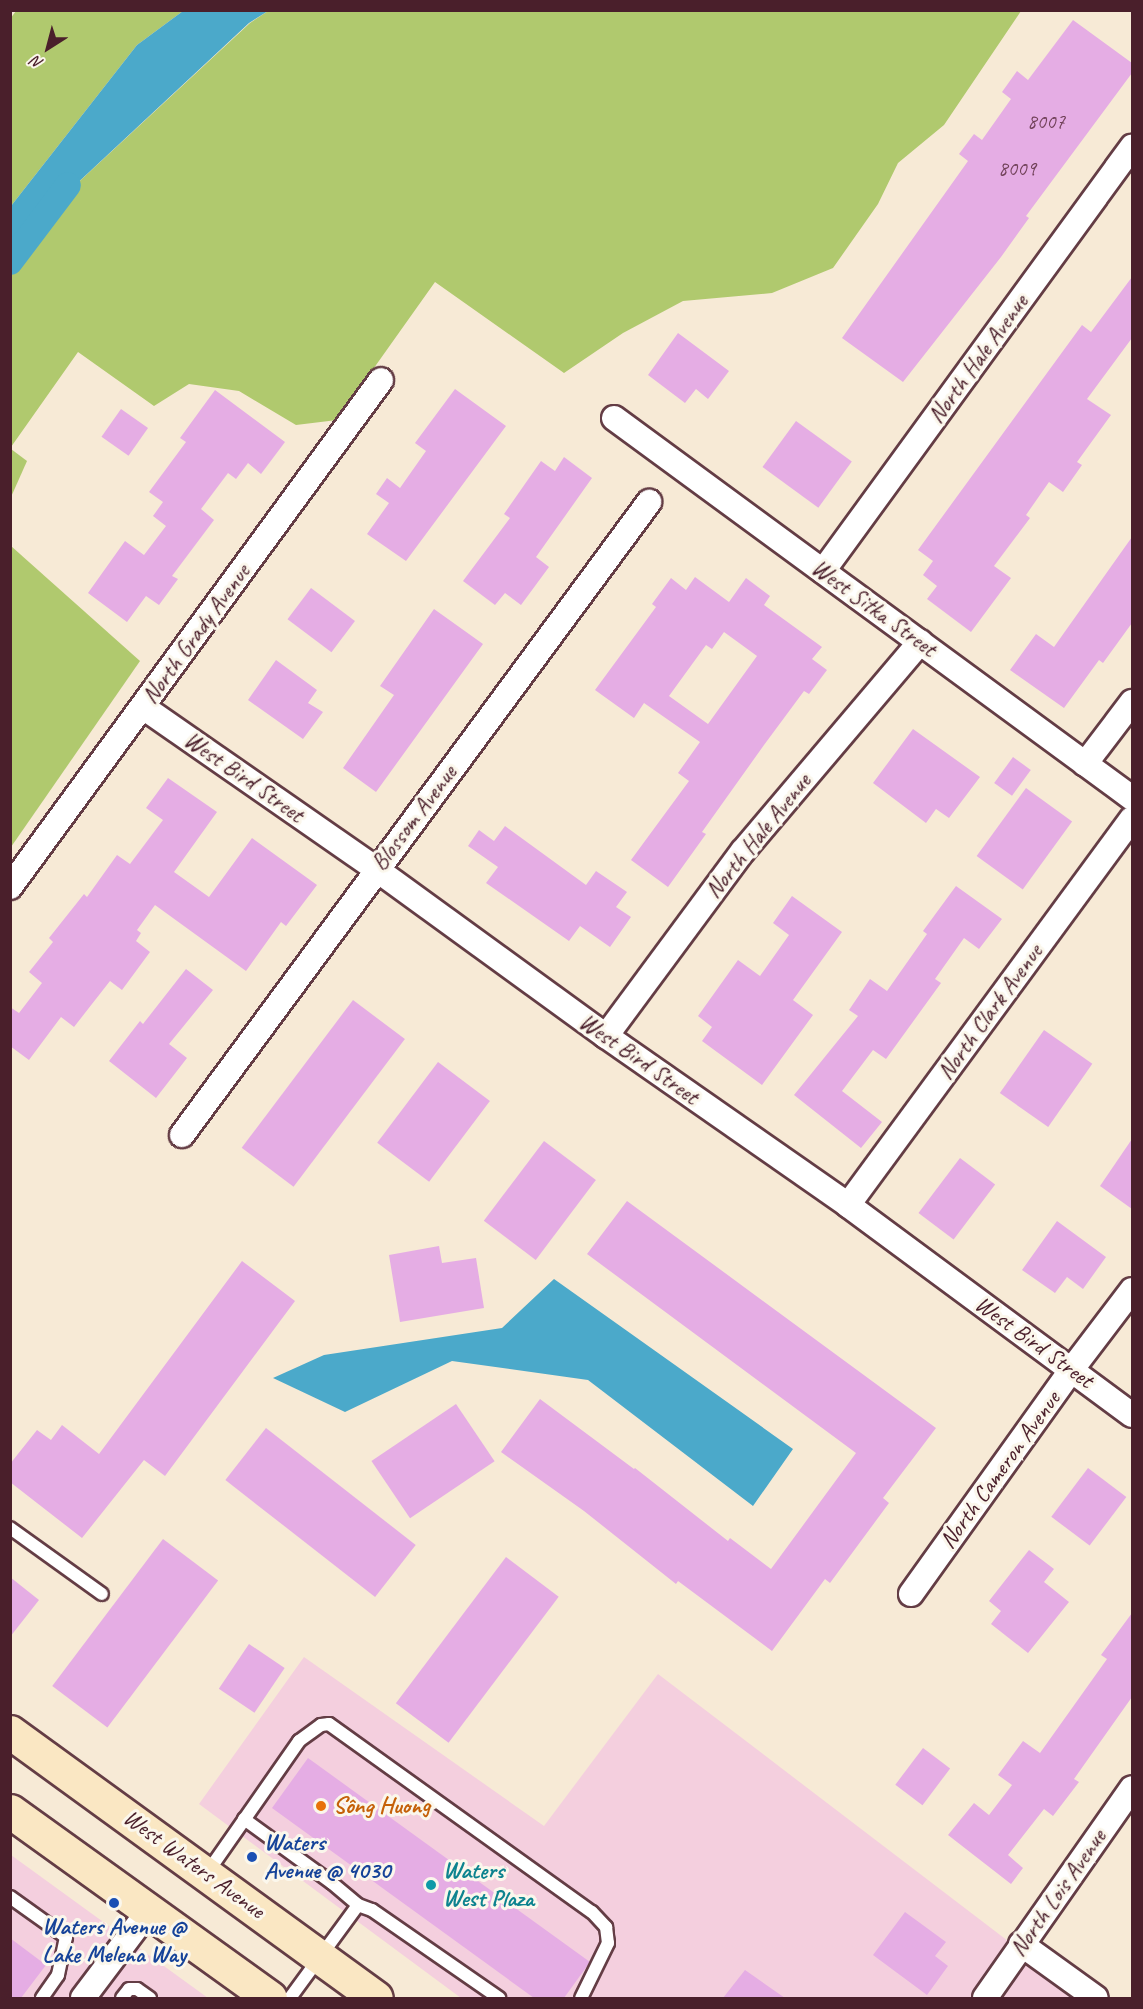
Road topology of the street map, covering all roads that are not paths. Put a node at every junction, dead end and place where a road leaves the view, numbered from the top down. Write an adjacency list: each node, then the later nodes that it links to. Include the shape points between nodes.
1 (1132, 147): 5 (street, North Hale Avenue)
2 (381, 380): 8 (street, North Grady Avenue)
3 (614, 418): 5 (street, West Sitka Street)
4 (649, 502): 12 (street, Blossom Avenue)
5 (823, 571): 6 (street, West Sitka Street)
6 (920, 642): 9 (street, West Sitka Street); 14 (street, North Hale Avenue, via 743,851)
7 (1132, 702): 9 (street)
8 (143, 707): 12 (street, West Bird Street); 13 (street, North Grady Avenue)
9 (1085, 764): 10 (street, West Sitka Street)
10 (1132, 798)
11 (1132, 819): 16 (street, North Clark Avenue)
12 (376, 869): 14 (street, West Bird Street); 15 (street, Blossom Avenue)
13 (10, 888)
14 (606, 1036): 16 (street, West Bird Street)
15 (182, 1135)
16 (848, 1205): 18 (street, West Bird Street)
17 (1132, 1290): 18 (street, North Cameron Avenue)
18 (1072, 1369): 19 (street, West Bird Street); 22 (street, North Cameron Avenue)
19 (1132, 1415)
20 (10, 1528): 21 (lane)
21 (102, 1594)
22 (911, 1594)
23 (10, 1732): 27 (main road, West Waters Avenue)
24 (1132, 1788): 31 (street, North Lois Avenue)
25 (10, 1810): 30 (main road)
26 (244, 1819): 27 (lane); 29 (lane); 41 (lane, via 299,1740 329,1724 592,1912 606,1927 608,1942)
27 (207, 1873): 32 (main road, West Waters Avenue)
28 (10, 1897): 33 (lane, via 66,1937 58,1975)
29 (358, 1905): 32 (lane); 40 (lane, via 372,1910)
30 (150, 1909): 34 (street); 37 (main road)
31 (1021, 1944): 42 (street, North Lois Avenue); 43 (street)
32 (320, 1958): 38 (lane); 39 (main road, West Waters Avenue)
33 (42, 1998)
34 (83, 1998)
35 (122, 1998): 36 (lane, via 129,1989 136,1989)
36 (150, 1998)
37 (270, 1998)
38 (290, 1998)
39 (376, 1998)
40 (499, 1998)
41 (581, 1998)
42 (985, 1998)
43 (1096, 1998)

